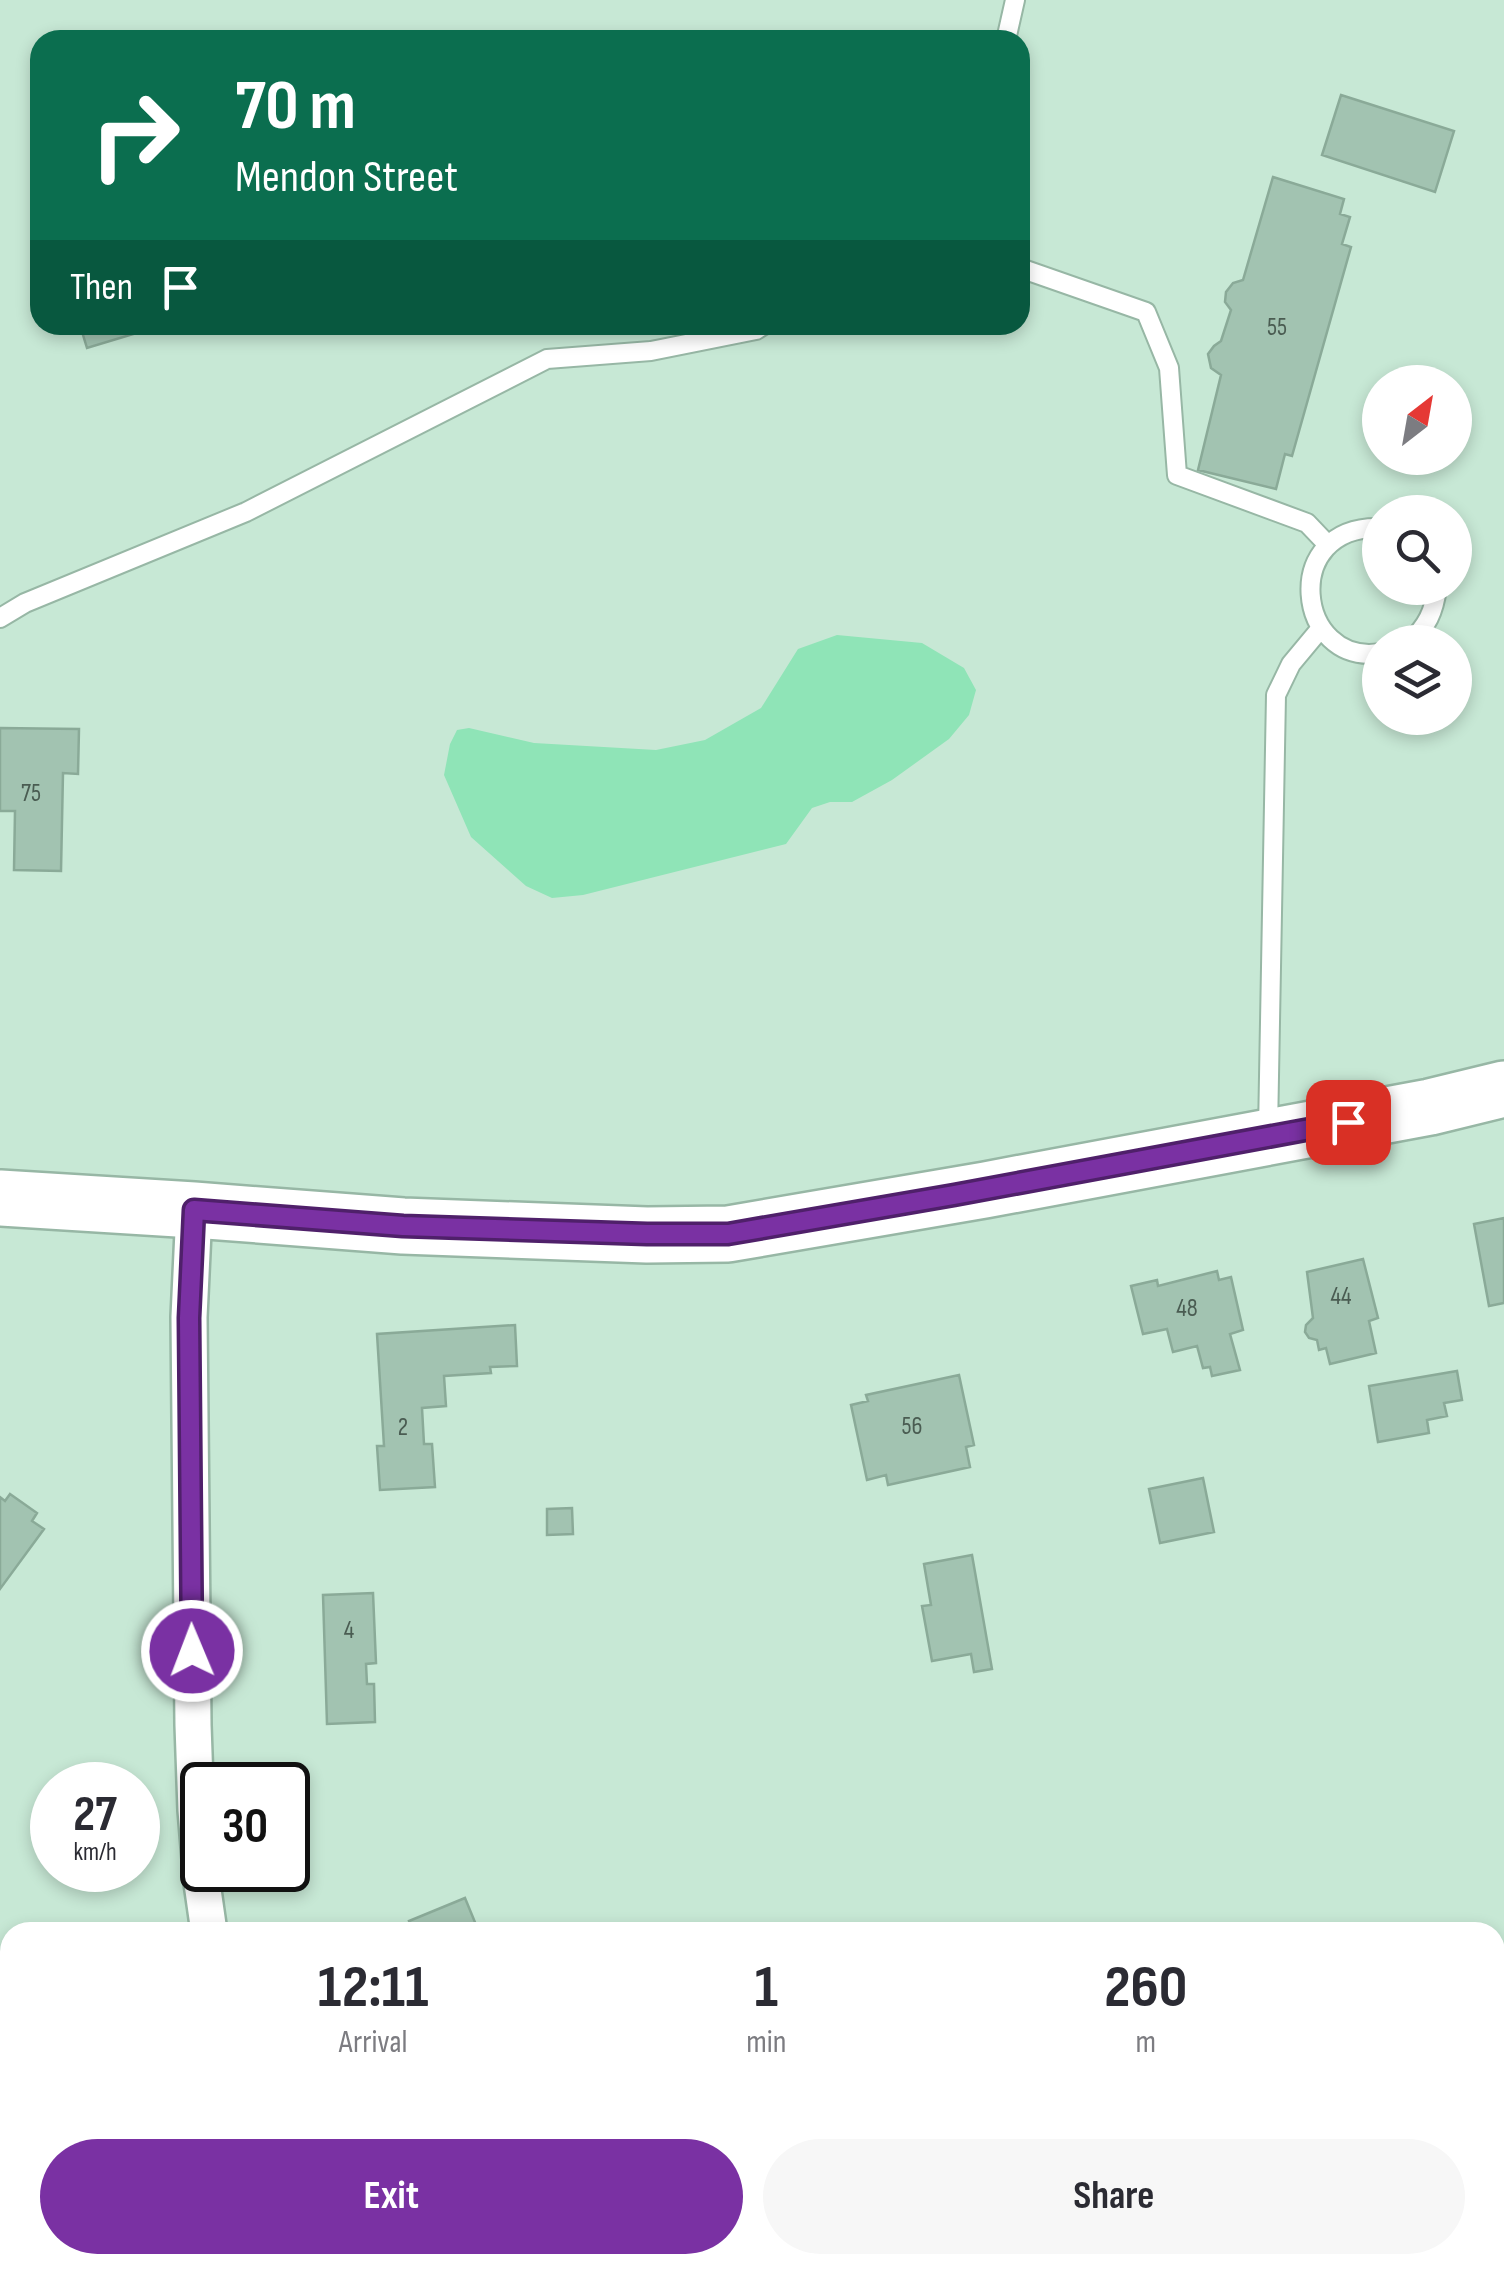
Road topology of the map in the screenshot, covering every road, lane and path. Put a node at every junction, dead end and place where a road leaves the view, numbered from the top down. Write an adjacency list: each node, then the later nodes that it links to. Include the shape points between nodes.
1 (1015, 0): 2 (lane)
2 (1008, 30)
3 (1030, 271): 6 (lane, via 1146,312 1169,368 1177,475 1307,523)
4 (731, 335): 7 (lane, via 652,351 547,359 246,512)
5 (1362, 529): 6 (lane)
6 (1328, 545): 8 (lane, via 1310,576 1313,612)
7 (0, 618)
8 (1322, 628): 9 (lane); 11 (lane, via 1291,664 1276,695)
9 (1362, 653)
10 (1504, 1089): 11 (main road)
11 (1268, 1136): 13 (main road, via 728,1234 403,1226)
12 (0, 1198): 13 (main road)
13 (194, 1210): 14 (street, via 192,1725)
14 (208, 1922)

